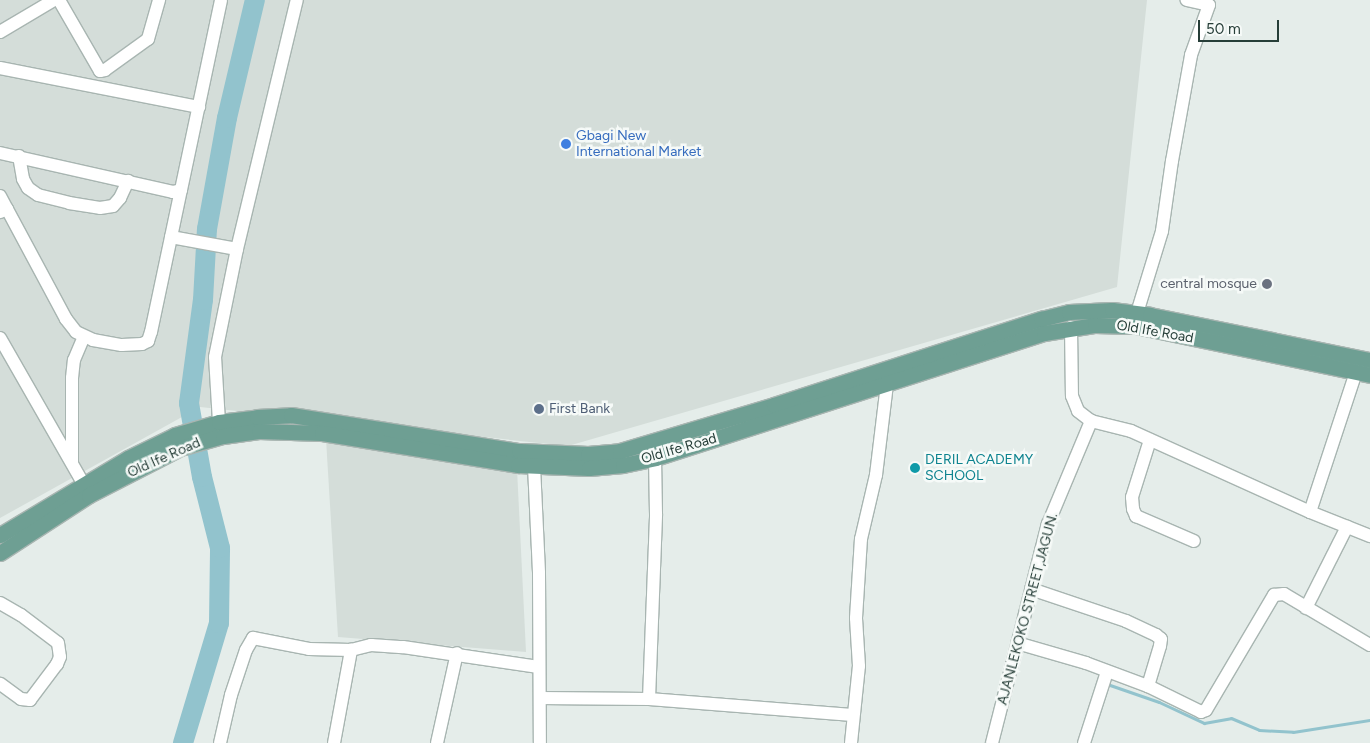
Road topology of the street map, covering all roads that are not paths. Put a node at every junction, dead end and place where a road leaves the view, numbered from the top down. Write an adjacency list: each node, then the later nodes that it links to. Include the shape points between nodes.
1 (54, 0): 7 (street)
2 (59, 0): 9 (street)
3 (159, 0): 9 (street, via 148,39)
4 (221, 0): 11 (street)
5 (297, 0): 19 (street)
6 (1187, 0): 20 (street, via 1209,5 1191,56 1162,231)
7 (0, 32)
8 (0, 68): 10 (street)
9 (100, 71): 10 (street)
10 (99, 87): 11 (street)
11 (199, 107): 15 (street)
12 (0, 152): 13 (street)
13 (19, 156): 14 (street); 14 (street, via 28,188 38,195 69,203 100,208 113,206)
14 (128, 182): 15 (street, via 173,192)
15 (181, 190): 18 (street)
16 (0, 196): 17 (street)
17 (3, 210): 22 (street, via 66,319)
18 (174, 237): 19 (street); 22 (street, via 148,341 122,345)
19 (234, 248): 29 (street, via 215,357)
20 (1137, 313): 24 (main road, Old Ife Road); 27 (main road, Old Ife Road, via 1094,310 1041,319)
21 (1071, 327): 25 (main road, Old Ife Road, via 1136,326); 26 (main road, Old Ife Road); 28 (street, via 1072,396 1078,411)
22 (84, 337): 34 (street, via 74,360 72,378)
23 (0, 338): 34 (street)
24 (1370, 360)
25 (1363, 374): 37 (street)
26 (887, 384): 27 (main road, Old Ife Road); 56 (street, via 876,475 860,539 856,618 859,666)
27 (776, 412): 30 (main road, Old Ife Road, via 620,450 588,454 519,451); 33 (main road, Old Ife Road)
28 (1091, 421): 32 (street, via 1131,431); 43 (street, AJANLEKOKO STREET,JAGUN., via 1048,524)
29 (219, 422): 30 (main road, Old Ife Road); 31 (main road, Old Ife Road)
30 (290, 423): 31 (main road, Old Ife Road, via 259,431); 35 (main road, Old Ife Road, via 331,435)
31 (190, 437): 36 (main road, Old Ife Road, via 128,458); 42 (main road, Old Ife Road, via 89,495)
32 (1150, 440): 37 (street); 41 (street, via 1132,497 1136,516)
33 (655, 458): 35 (main road, Old Ife Road, via 589,468); 55 (street)
34 (72, 462): 36 (street)
35 (534, 466): 50 (street)
36 (83, 483): 39 (main road, Old Ife Road)
37 (1310, 512): 38 (street)
38 (1347, 526): 40 (street); 45 (street)
39 (0, 535)
40 (1370, 536)
41 (1194, 541)
42 (0, 552)
43 (1031, 589): 46 (street, AJANLEKOKO STREET,JAGUN.); 53 (street, via 1126,621 1161,638)
44 (0, 603): 52 (street, via 58,643 60,657 30,700 13,695)
45 (1306, 608): 47 (street); 53 (street, via 1284,594 1274,595 1206,710 1193,710)
46 (1017, 643): 51 (street); 62 (street, AJANLEKOKO STREET,JAGUN.)
47 (1370, 645)
48 (351, 650): 49 (street, via 371,645); 57 (street, via 310,650 253,638 231,695); 58 (street)
49 (457, 653): 50 (street); 59 (street)
50 (539, 667): 54 (street)
51 (1108, 672): 53 (street); 63 (street)
52 (0, 684)
53 (1148, 686)
54 (540, 698): 55 (street); 60 (street)
55 (649, 699): 56 (street)
56 (852, 715): 61 (street)
57 (220, 743)
58 (334, 743)
59 (437, 743)
60 (540, 743)
61 (851, 743)
62 (992, 743)
63 (1084, 743)

